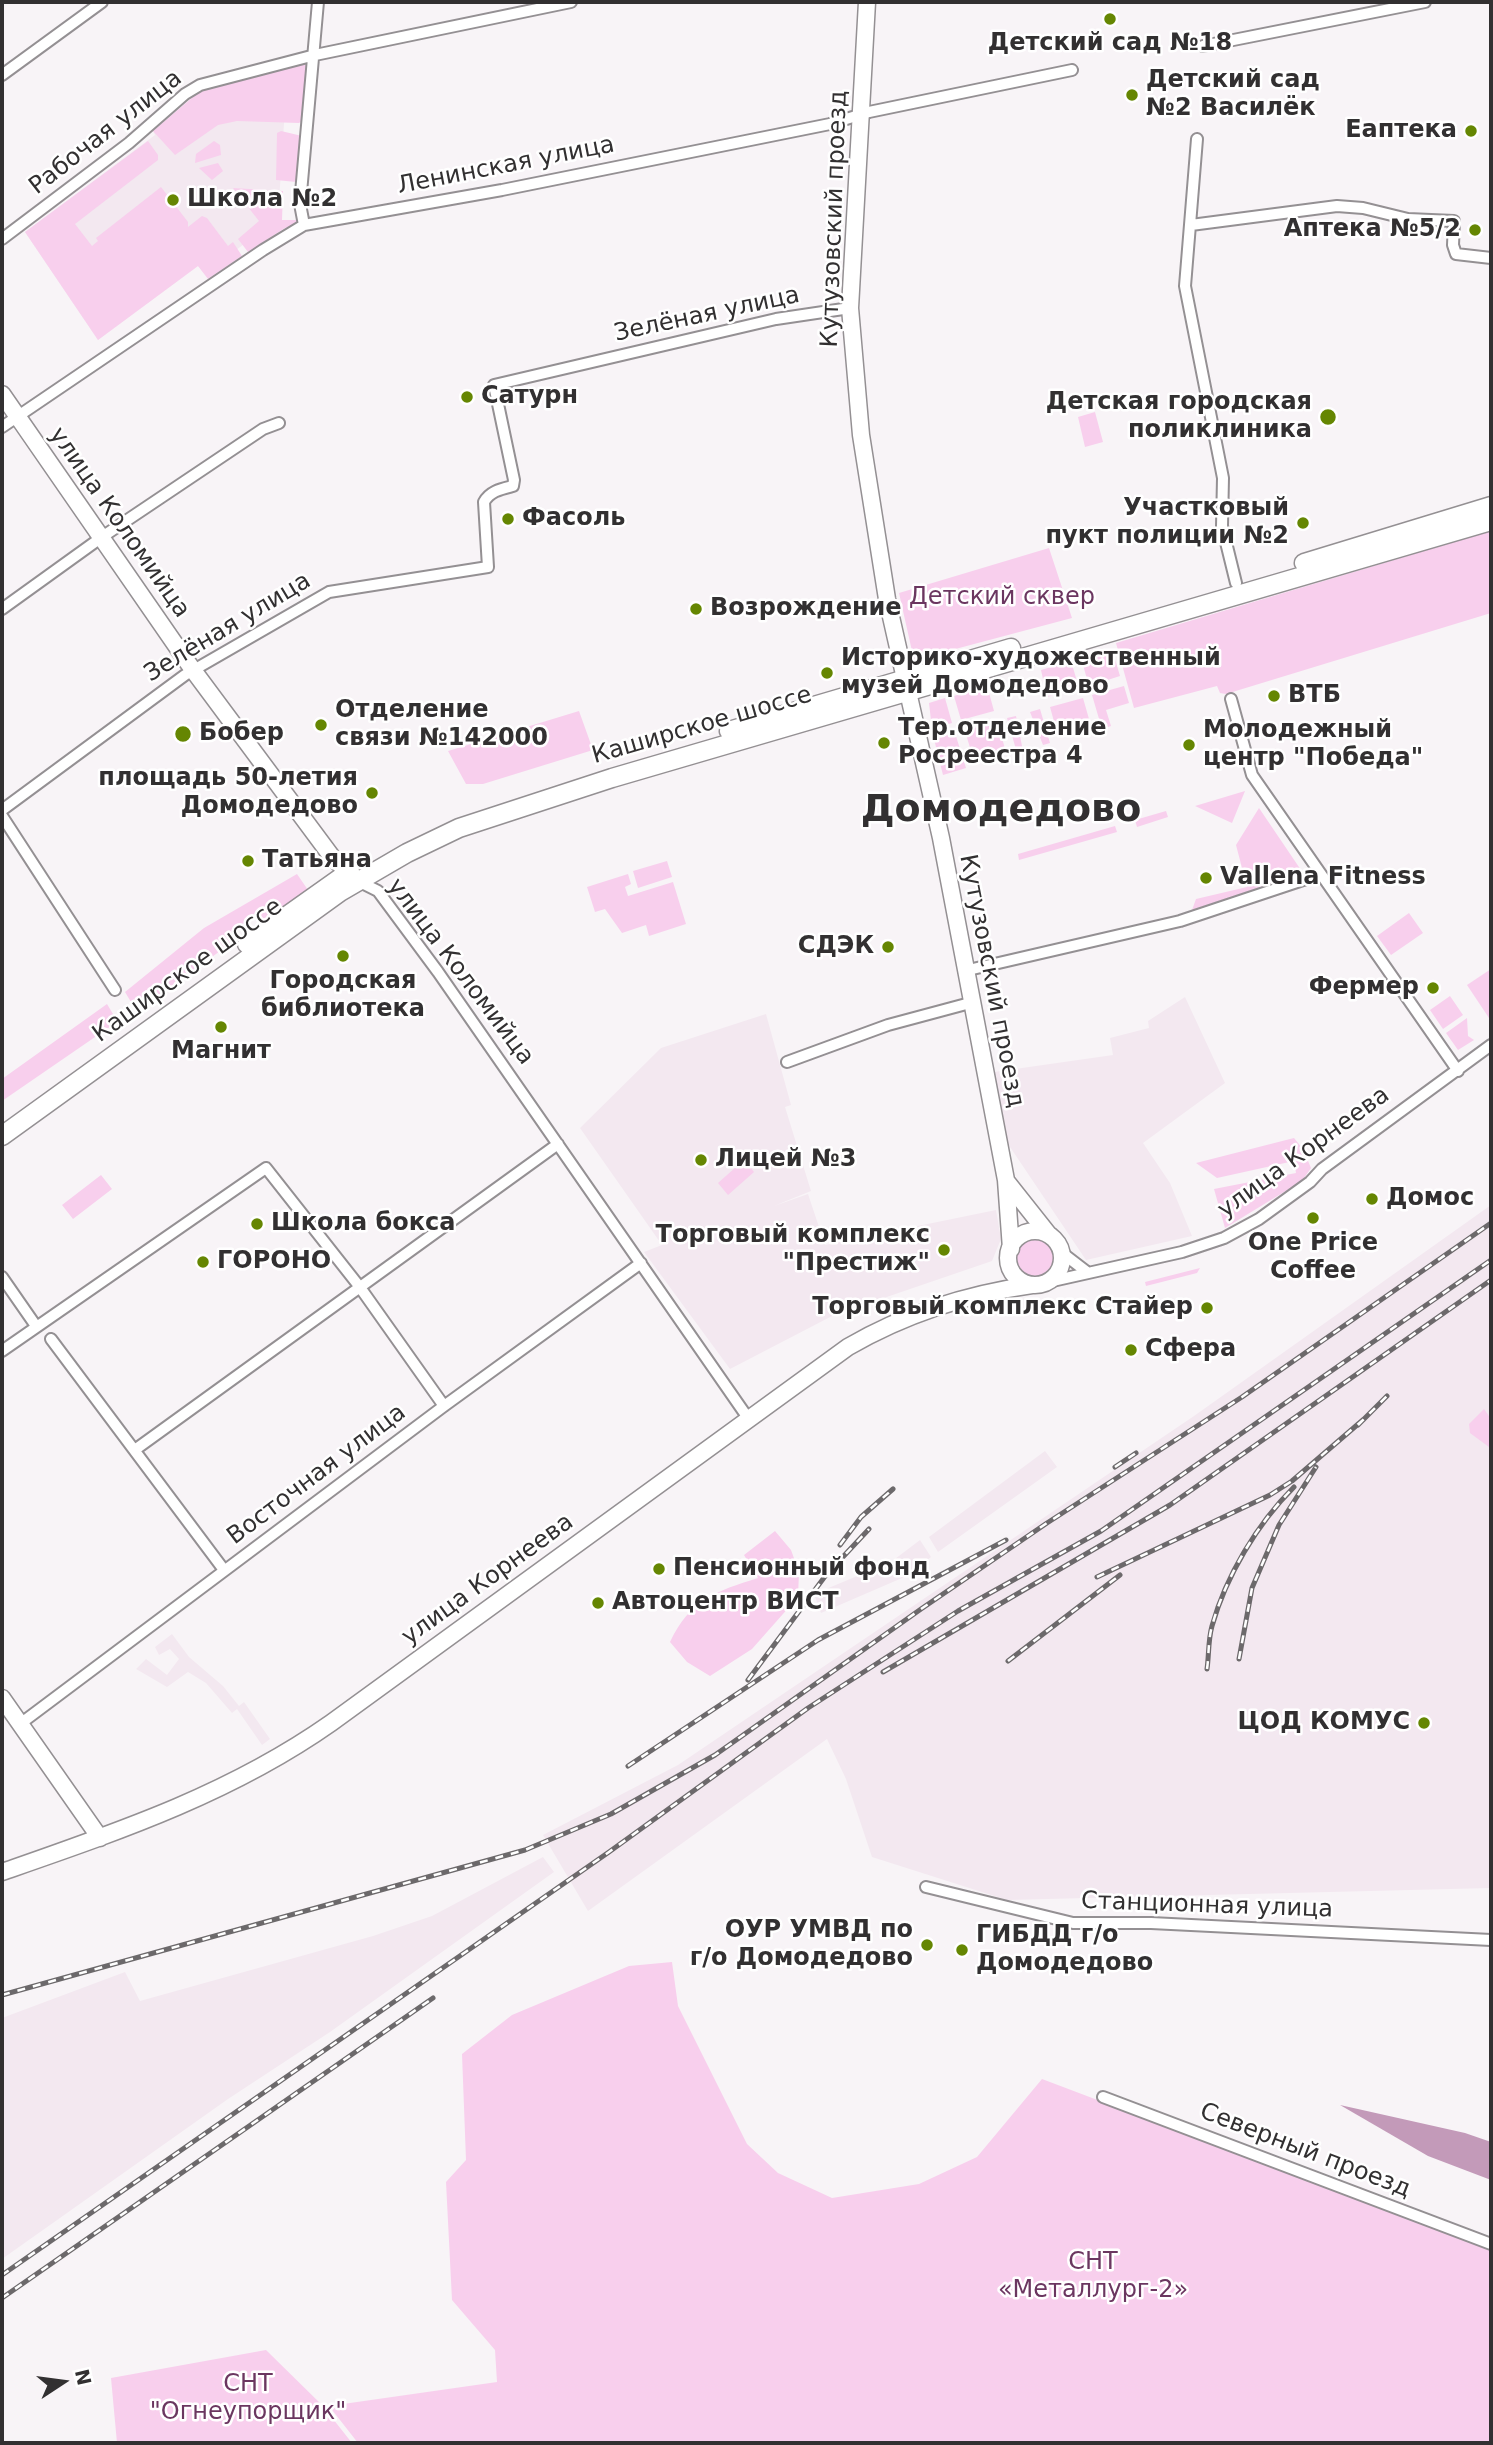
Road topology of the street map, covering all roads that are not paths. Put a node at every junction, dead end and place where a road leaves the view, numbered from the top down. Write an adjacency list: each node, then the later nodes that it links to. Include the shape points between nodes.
1 (102, 2): 9 (street)
2 (317, 2): 7 (street)
3 (571, 2): 7 (street, Рабочая улица)
4 (867, 2): 10 (street, Кутузовский проезд)
5 (1425, 2): 6 (street)
6 (1203, 46)
7 (315, 55): 12 (street, via 300,204); 14 (street, Рабочая улица, via 190,90 130,143)
8 (1072, 70): 10 (street, Ленинская улица)
9 (2, 75)
10 (860, 115): 12 (street, Ленинская улица, via 502,190); 16 (street, Кутузовский проезд)
11 (1197, 139): 13 (street)
12 (304, 225): 18 (street, Ленинская улица)
13 (1191, 225): 15 (street, via 1320,207 1356,207 1408,219 1454,221 1456,254); 24 (street, via 1185,286 1223,478 1222,526)
14 (2, 239)
15 (1491, 258)
16 (850, 308): 26 (street, Зелёная улица, via 776,319 495,385 514,480 513,486 498,490 484,502 488,567 329,592); 27 (street, Кутузовский проезд, via 866,477)
17 (2, 394): 18 (street, улица Коломийца)
18 (18, 418): 20 (street, Ленинская улица); 23 (street, улица Коломийца)
19 (279, 423): 23 (street, via 263,429)
20 (2, 427)
21 (1491, 506): 24 (main road, Каширское шоссе)
22 (1491, 520): 27 (main road, Каширское шоссе)
23 (102, 537): 25 (street); 26 (street, улица Коломийца)
24 (1236, 583): 27 (main road, Каширское шоссе)
25 (2, 609)
26 (193, 670): 29 (street, Зелёная улица); 32 (street, улица Коломийца)
27 (905, 685): 32 (main road, Каширское шоссе, via 499,813); 33 (street, Кутузовский проезд, via 941,838)
28 (1231, 699): 31 (street, via 1252,775)
29 (2, 810)
30 (2, 816): 34 (street)
31 (1321, 874): 33 (street, via 1172,923); 38 (street)
32 (352, 877): 39 (main road, Каширское шоссе); 40 (main road, Каширское шоссе); 41 (street, улица Коломийца, via 377,891)
33 (964, 971): 35 (street, Кутузовский проезд)
34 (116, 990)
35 (971, 1003): 37 (street, via 888,1025); 42 (street, Кутузовский проезд)
36 (1491, 1045): 38 (street, улица Корнеева)
37 (787, 1062)
38 (1458, 1071): 47 (street, улица Корнеева, via 1278,1205 1224,1238 1171,1255)
39 (2, 1121)
40 (2, 1136)
41 (558, 1144): 46 (street, улица Коломийца); 50 (street)
42 (1006, 1180): 43 (street); 45 (street, Кутузовский проезд)
43 (1049, 1235): 44 (street); 45 (street, via 1026,1233)
44 (1061, 1252): 47 (street); 49 (street, via 1060,1268)
45 (1010, 1253): 49 (street, via 1014,1274); 51 (street, via 1000,1274)
46 (641, 1263): 55 (street, Восточная улица); 56 (street, улица Коломийца)
47 (1087, 1272): 49 (street, улица Корнеева)
48 (2, 1277): 52 (street)
49 (1040, 1284): 51 (street, улица Корнеева)
50 (359, 1286): 52 (street, via 266,1168); 55 (street); 57 (street)
51 (983, 1292): 56 (street, улица Корнеева, via 864,1338)
52 (36, 1326): 54 (street)
53 (51, 1339): 57 (street)
54 (2, 1351)
55 (444, 1406): 58 (street, Восточная улица)
56 (747, 1418): 61 (street, улица Корнеева, via 295,1748 202,1798)
57 (136, 1449): 58 (street)
58 (224, 1570): 60 (street, Восточная улица)
59 (2, 1698): 60 (street)
60 (20, 1724): 61 (street)
61 (100, 1838): 62 (street, улица Корнеева)
62 (2, 1872)
63 (926, 1887): 64 (street, Станционная улица, via 1073,1923)
64 (1491, 1940)
65 (1103, 2096): 66 (street, Северный проезд)
66 (1491, 2244)

